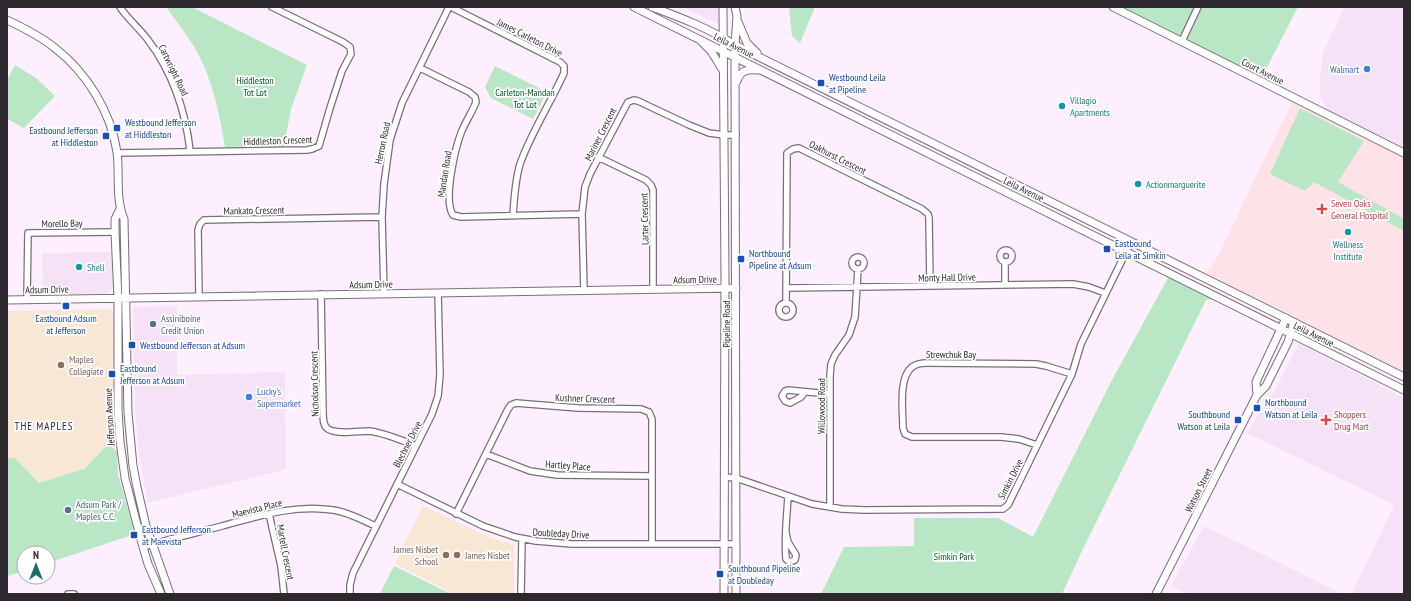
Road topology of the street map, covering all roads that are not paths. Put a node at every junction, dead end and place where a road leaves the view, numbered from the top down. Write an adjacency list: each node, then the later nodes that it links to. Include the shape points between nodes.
1 (120, 7): 25 (street, Cartwright Road, via 162,61 181,105)
2 (272, 7): 25 (street, Hiddleston Crescent, via 350,47 351,54 342,71 319,146 307,150)
3 (450, 7): 19 (street, Herron Road); 31 (street, James Carleton Drive, via 564,66 564,73 521,164)
4 (634, 7): 12 (street, Leila Avenue)
5 (652, 7): 13 (street, Leila Avenue, via 687,19)
6 (723, 7): 13 (street, Pipeline Road)
7 (736, 7): 10 (street, Pipeline Road)
8 (1113, 7): 14 (street, Court Avenue)
9 (1198, 7): 14 (street)
10 (737, 16): 15 (street, Pipeline Road); 18 (street, via 746,43)
11 (7, 20): 26 (street, Jefferson Avenue, via 55,48 79,71 100,100)
12 (698, 38): 16 (street, Leila Avenue); 20 (street, via 711,51)
13 (724, 38): 15 (street, Leila Avenue); 16 (street, Pipeline Road)
14 (1182, 41): 27 (street, Court Avenue)
15 (735, 45): 17 (street, Pipeline Road); 18 (street, Leila Avenue)
16 (723, 50): 17 (street, Leila Avenue); 20 (street, Pipeline Road)
17 (736, 57): 21 (street, Leila Avenue); 22 (street, Pipeline Road)
18 (760, 58): 34 (street, Leila Avenue)
19 (420, 68): 31 (street, Mandan Road, via 475,97 476,102 461,133 452,170 448,203 453,215); 32 (street, Herron Road, via 402,103 390,140)
20 (723, 71): 23 (street, Pipeline Road)
21 (764, 71): 22 (street, via 746,70); 35 (street, Leila Avenue)
22 (736, 83): 24 (street, Pipeline Road)
23 (724, 135): 24 (street, Mariner Crescent); 28 (street, Mariner Crescent, via 696,128 634,100 628,102 624,108); 41 (street, Pipeline Road)
24 (736, 135): 42 (street, Pipeline Road)
25 (190, 151): 26 (street, Hiddleston Crescent)
26 (117, 153): 29 (street, Jefferson Avenue)
27 (1404, 153)
28 (598, 157): 30 (street, Mariner Crescent, via 585,187); 45 (street, Larter Crescent, via 646,180 651,185)
29 (120, 209): 33 (street, Jefferson Avenue); 51 (street, Jefferson Avenue, via 124,218)
30 (582, 214): 31 (street, Mandan Road); 44 (street, Mariner Crescent)
31 (513, 216)
32 (382, 217): 48 (street, Herron Road); 50 (street, Mankato Crescent, via 204,220 198,230)
33 (115, 232): 52 (street, Jefferson Avenue); 53 (street, Morello Bay, via 28,233)
34 (1131, 242): 35 (street, Simkin Drive); 56 (street, Leila Avenue)
35 (1126, 251): 49 (street, Simkin Drive); 58 (street, Leila Avenue)
36 (1005, 263): 38 (street)
37 (858, 269): 40 (street, Willowood Road)
38 (1005, 285): 39 (street, Monty Hall Drive); 49 (street, Monty Hall Drive, via 1074,284)
39 (930, 286): 40 (street, Monty Hall Drive); 43 (street, Oakhurst Crescent, via 928,214 799,148 787,153)
40 (857, 287): 43 (street, Monty Hall Drive); 66 (street, Willowood Road, via 855,317 849,335 831,364)
41 (724, 288): 42 (street, Adsum Drive); 45 (street, Adsum Drive); 73 (street, Pipeline Road)
42 (736, 288): 75 (street, Pipeline Road)
43 (787, 288): 55 (street, Oakhurst Crescent)
44 (584, 290): 45 (street, Adsum Drive); 46 (street, Adsum Drive)
45 (653, 290)
46 (438, 293): 48 (street, Adsum Drive); 69 (street, Blechner Drive, via 439,386 434,409)
47 (321, 294): 48 (street, Adsum Drive); 50 (street, Adsum Drive); 69 (street, Nicholson Crescent, via 323,412 326,427 336,431 369,431 389,435)
48 (384, 294)
49 (1105, 294): 60 (street, Simkin Drive, via 1081,344)
50 (199, 296): 51 (street, Adsum Drive)
51 (126, 297): 52 (street, Adsum Drive); 63 (street, Jefferson Avenue)
52 (118, 298): 53 (street, Adsum Drive); 62 (street, Jefferson Avenue)
53 (27, 299): 54 (street, Adsum Drive)
54 (7, 300)
55 (786, 303)
56 (1286, 318): 57 (street, Leila Avenue); 58 (street, Watson Street)
57 (1294, 322): 59 (street, Watson Street); 61 (street, Leila Avenue)
58 (1281, 329): 59 (street, Leila Avenue); 67 (street, Watson Street, via 1256,382)
59 (1291, 334): 64 (street, Leila Avenue); 67 (street, Watson Street, via 1266,386)
60 (1072, 374): 68 (street, Simkin Drive); 68 (street, Strewchuk Bay, via 1046,366 1017,363 927,363 916,365 907,373 903,386 905,434 912,437 1011,437)
61 (1404, 377)
62 (118, 381): 63 (street); 74 (street, Jefferson Avenue, via 120,441)
63 (128, 383): 71 (street, Jefferson Avenue, via 128,419)
64 (1404, 390)
65 (805, 392): 66 (street)
66 (829, 394): 78 (street, Willowood Road)
67 (1257, 395): 89 (street, Watson Street)
68 (1037, 445): 78 (street, Simkin Drive, via 1008,505 1003,509 864,510)
69 (416, 446): 76 (street, Blechner Drive)
70 (486, 454): 72 (street, Hartley Place, via 530,471 557,475); 72 (street, Kushner Crescent, via 508,409 516,403 578,408 641,409 649,412 652,419); 80 (street, Kushner Crescent)
71 (134, 470): 74 (street); 85 (street, Jefferson Avenue)
72 (651, 476): 84 (street, Kushner Crescent)
73 (724, 477): 75 (street, Simkin Drive); 86 (street, Pipeline Road)
74 (125, 478): 88 (street, Jefferson Avenue)
75 (736, 478): 77 (street, Simkin Drive); 87 (street, Pipeline Road)
76 (397, 484): 80 (street, Doubleday Drive); 81 (street, Blechner Drive)
77 (788, 496): 78 (street, Simkin Drive); 82 (street)
78 (830, 507)
79 (269, 514): 81 (street, Maevista Place, via 293,509 324,508 336,510); 85 (street, Maevista Place); 94 (street, Martell Crescent, via 282,566)
80 (456, 514): 83 (street, Doubleday Drive)
81 (376, 526): 95 (street, Blechner Drive, via 353,573)
82 (786, 533)
83 (522, 539): 84 (street, Doubleday Drive, via 572,544); 96 (street)
84 (652, 543): 86 (street, Doubleday Drive)
85 (152, 544): 88 (street, Maevista Place); 93 (street, Jefferson Avenue)
86 (724, 544): 87 (street, Doubleday Drive); 97 (street, Pipeline Road)
87 (736, 544): 98 (street, Pipeline Road)
88 (143, 547): 92 (street, Jefferson Avenue)
89 (1157, 592): 99 (street)
90 (68, 594): 91 (street)
91 (74, 594)
92 (161, 594)
93 (170, 594)
94 (284, 594)
95 (350, 594)
96 (521, 594)
97 (724, 594)
98 (736, 594)
99 (1165, 594)

